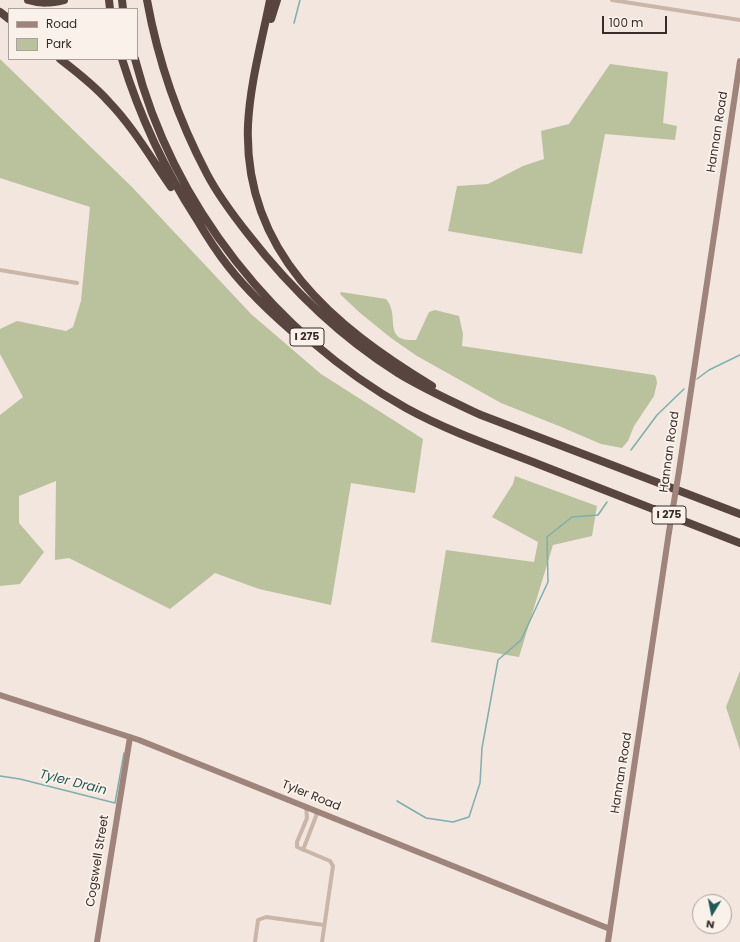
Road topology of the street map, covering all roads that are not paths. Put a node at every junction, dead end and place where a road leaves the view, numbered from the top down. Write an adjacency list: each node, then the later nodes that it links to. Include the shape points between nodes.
1 (28, 0): 2 (highway, via 53,3)
2 (64, 0)
3 (147, 0): 19 (highway, I 275, via 154,38 173,98 208,175 240,224 290,285 336,328 398,373)
4 (270, 0): 14 (highway, via 250,96)
5 (277, 0): 14 (highway)
6 (612, 0): 9 (street)
7 (0, 12): 8 (highway)
8 (8, 18)
9 (740, 20)
10 (61, 60): 15 (highway, via 115,108 198,228)
11 (122, 60): 15 (highway, via 139,110 172,181)
12 (135, 60): 18 (highway, I 275, via 158,130 176,168 210,225 240,266 281,313)
13 (740, 61): 28 (street, Hannan Road, bridge)
14 (250, 111): 19 (highway, via 248,144 257,200 269,232 288,265 314,296 352,330 395,363)
15 (209, 239): 18 (highway, via 228,266 266,308 308,345)
16 (0, 270): 17 (street)
17 (77, 283)
18 (345, 368): 21 (highway, I 275, via 408,409 456,432)
19 (457, 404): 20 (highway, I 275)
20 (740, 514)
21 (740, 543)
22 (0, 695): 23 (street, Tyler Road)
23 (130, 737): 24 (street, Tyler Road); 29 (street, Cogswell Street)
24 (306, 806): 25 (street, Tyler Road); 26 (street, via 307,818 297,844)
25 (318, 811): 26 (street); 28 (street, Tyler Road)
26 (301, 849): 27 (street, via 332,864)
27 (324, 925): 30 (street, via 266,917 258,920); 31 (street)
28 (610, 928): 32 (street, Hannan Road)
29 (97, 942)
30 (255, 942)
31 (322, 942)
32 (608, 942)

